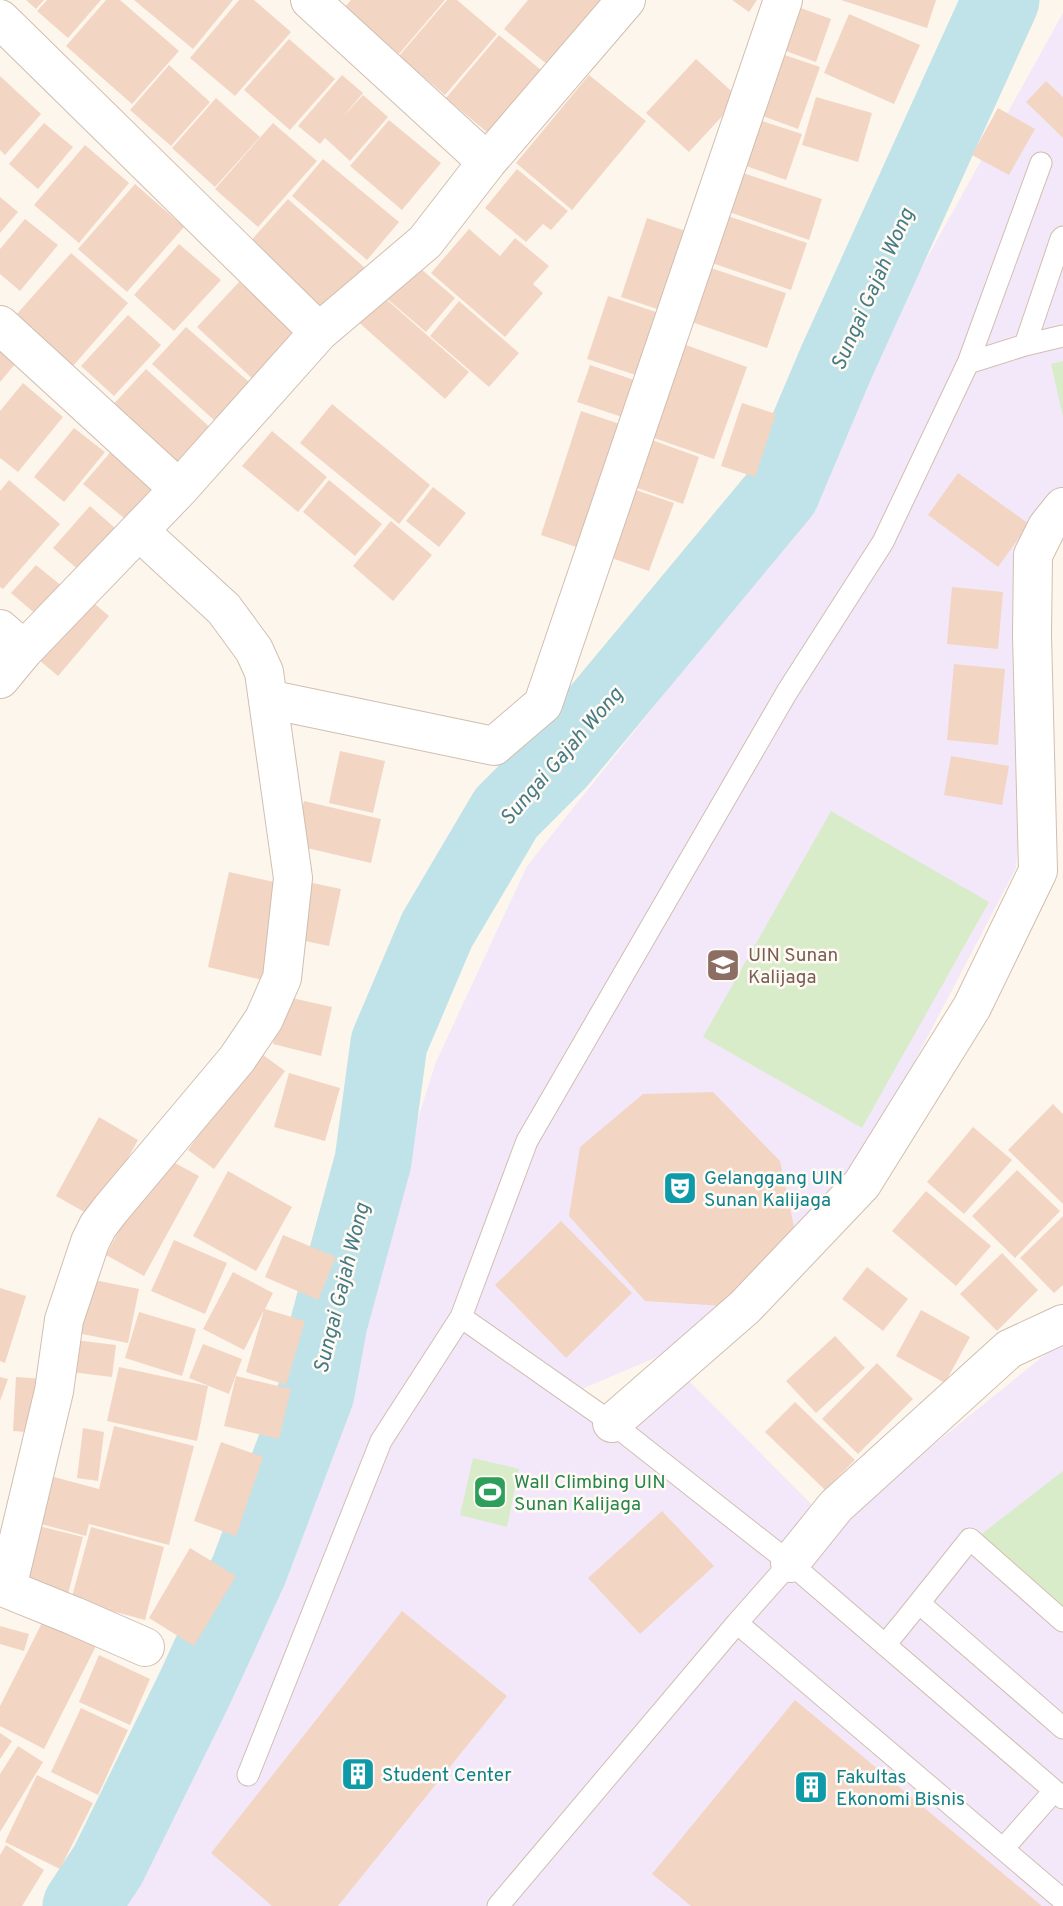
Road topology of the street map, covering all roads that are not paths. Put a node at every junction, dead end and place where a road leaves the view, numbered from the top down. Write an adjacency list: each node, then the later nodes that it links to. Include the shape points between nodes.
1 (310, 0): 5 (street)
2 (626, 0): 5 (street)
3 (783, 0): 17 (street, via 543,704 494,746)
4 (0, 19): 9 (street)
5 (487, 162): 9 (street, via 425,242)
6 (1041, 163): 12 (lane)
7 (1063, 237): 11 (lane)
8 (0, 325): 13 (street)
9 (319, 332): 13 (street)
10 (1063, 336): 11 (lane)
11 (1025, 345): 12 (lane)
12 (968, 363): 19 (lane, via 883,542 787,692 527,1140)
13 (179, 489): 15 (street)
14 (1063, 506): 18 (street, via 1033,555 1032,635)
15 (139, 531): 16 (street); 17 (street, via 240,628 264,672)
16 (8, 653)
17 (268, 699): 23 (street, via 293,878 282,978 264,1019 237,1059 111,1209 90,1242 64,1320 54,1391)
18 (1051, 870): 21 (street, via 862,1184 745,1307)
19 (461, 1317): 21 (lane); 30 (lane, via 381,1441)
20 (1063, 1324): 22 (street, via 1009,1349 836,1506)
21 (612, 1423): 22 (lane)
22 (790, 1563): 26 (lane); 27 (lane)
23 (3, 1587): 28 (street)
24 (919, 1603): 25 (lane, via 970,1539); 27 (lane); 29 (lane)
25 (1063, 1621)
26 (737, 1623): 32 (lane); 34 (lane)
27 (885, 1645): 31 (lane)
28 (145, 1647)
29 (1063, 1728)
30 (248, 1775)
31 (1059, 1795): 32 (lane)
32 (1003, 1849): 33 (lane)
33 (1063, 1900)
34 (498, 1906)

